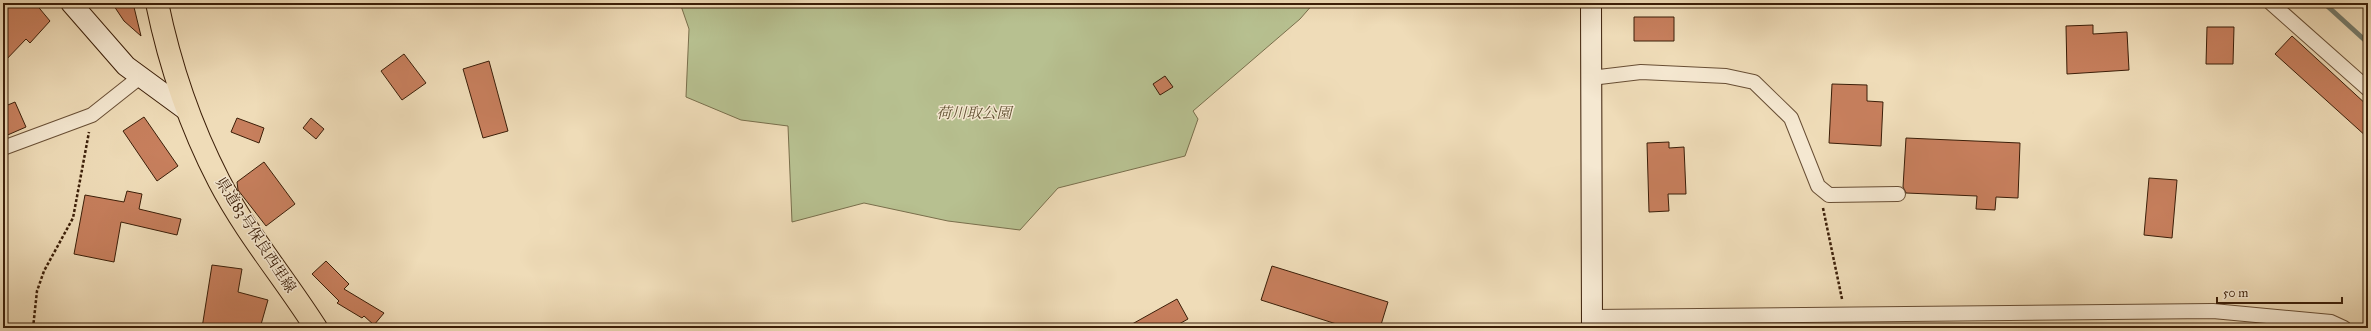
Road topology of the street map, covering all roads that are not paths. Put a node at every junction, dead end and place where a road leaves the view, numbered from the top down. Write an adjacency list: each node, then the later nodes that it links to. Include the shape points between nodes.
1 (71, 3): 5 (street, via 126,66)
2 (157, 3): 8 (main road, 県道83号保良西里線, via 163,33)
3 (1591, 3): 6 (street)
4 (2271, 3): 7 (street)
5 (140, 77): 8 (street); 9 (street, via 92,115)
6 (1591, 78): 10 (street, via 1640,72 1726,76 1754,82 1791,118 1818,186 1830,195); 11 (street)
7 (2368, 89)
8 (186, 110): 12 (main road, 県道83号保良西里線, via 219,181)
9 (3, 148)
10 (1898, 194)
11 (1592, 322): 13 (street, via 1844,314 2213,311 2331,322)
12 (316, 328)
13 (2344, 328)

